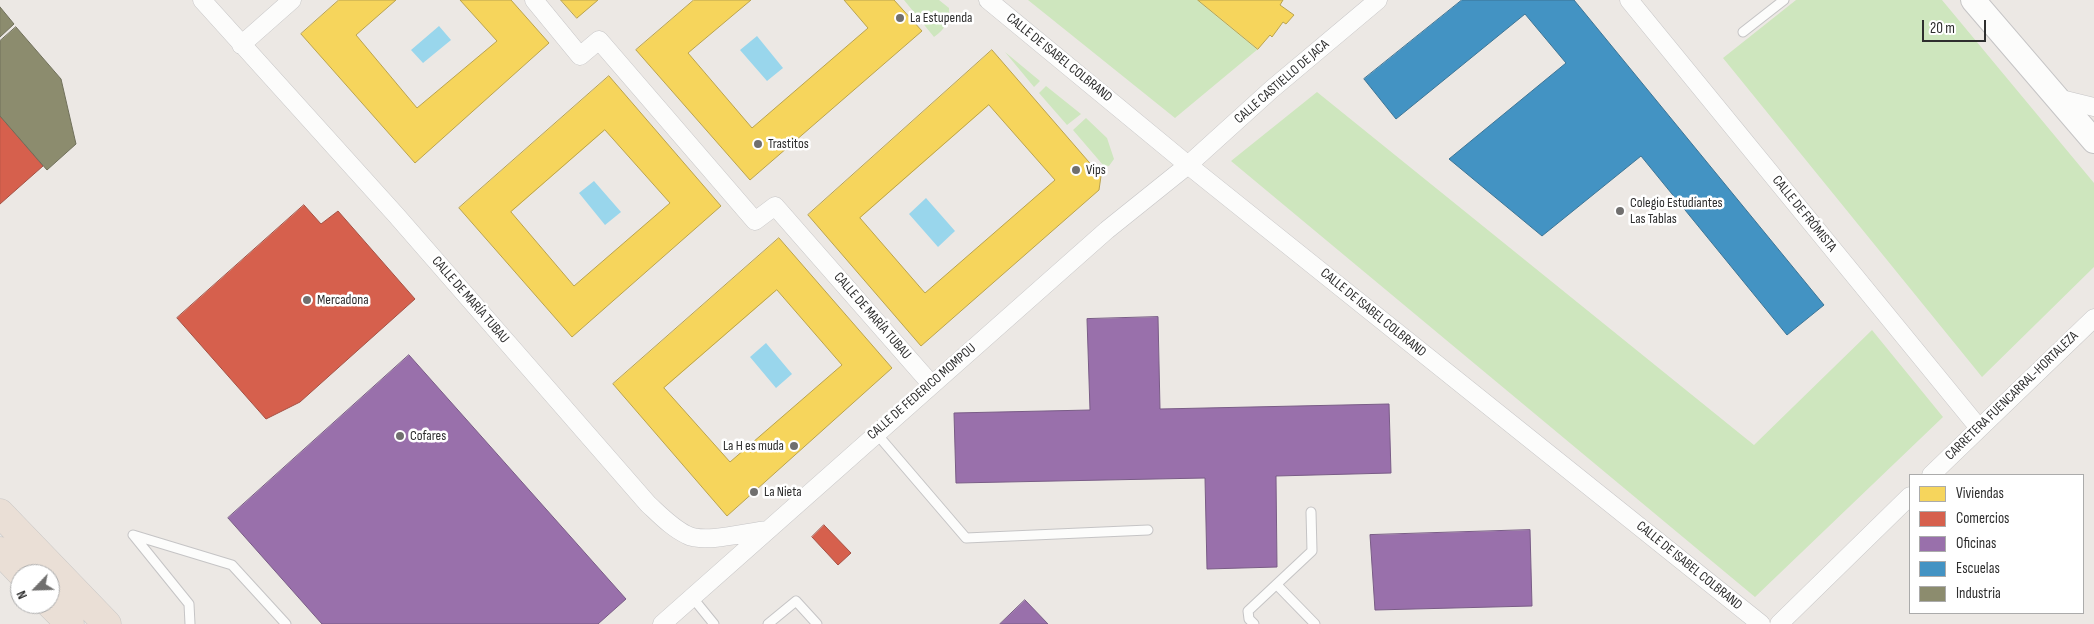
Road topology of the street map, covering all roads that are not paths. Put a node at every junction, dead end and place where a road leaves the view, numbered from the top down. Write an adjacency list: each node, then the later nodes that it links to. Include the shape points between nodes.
1 (202, 0): 10 (street, CALLE DE MARÍA TUBAU)
2 (292, 0): 10 (street)
3 (534, 0): 16 (street, CALLE DE MARÍA TUBAU, via 580,56 600,40 755,221 776,206)
4 (988, 0): 14 (street, CALLE DE ISABEL COLBRAND)
5 (1378, 0): 14 (street, CALLE CASTIELLO DE JACA)
6 (1629, 0): 17 (street, CALLE DE FRÓMISTA)
7 (1784, 0): 9 (lane)
8 (1974, 0): 11 (street)
9 (1743, 32)
10 (242, 45): 23 (street, CALLE DE MARÍA TUBAU, via 667,522 689,536 725,536)
11 (2057, 98): 12 (street); 13 (street)
12 (2094, 107)
13 (2094, 141)
14 (1188, 165): 16 (street, CALLE DE FEDERICO MOMPOU, via 1107,230); 40 (street, CALLE DE ISABEL COLBRAND)
15 (2094, 318): 17 (street, CARRETERA FUENCARRAL-HORTALEZA)
16 (932, 384): 18 (street, CALLE DE FEDERICO MOMPOU)
17 (1979, 428): 19 (street, CARRETERA FUENCARRAL-HORTALEZA)
18 (876, 433): 23 (street, CALLE DE FEDERICO MOMPOU); 24 (lane, via 966,538)
19 (1932, 474)
20 (1909, 497): 41 (street)
21 (1311, 512): 27 (lane, via 1312,551)
22 (0, 513): 31 (highway)
23 (768, 530): 28 (street, CALLE DE FEDERICO MOMPOU)
24 (1148, 530)
25 (0, 551): 26 (highway)
26 (12, 564)
27 (1277, 584): 38 (lane, via 1248,611); 39 (lane)
28 (692, 597): 34 (street, CALLE DE FEDERICO MOMPOU); 35 (lane)
29 (60, 614): 30 (highway)
30 (70, 624)
31 (107, 624)
32 (190, 624): 33 (lane, via 189,604 134,535 232,565)
33 (286, 624)
34 (662, 624)
35 (714, 624)
36 (768, 624): 37 (lane, via 796,601)
37 (818, 624)
38 (1254, 624)
39 (1316, 624)
40 (1760, 624)
41 (1779, 624)

